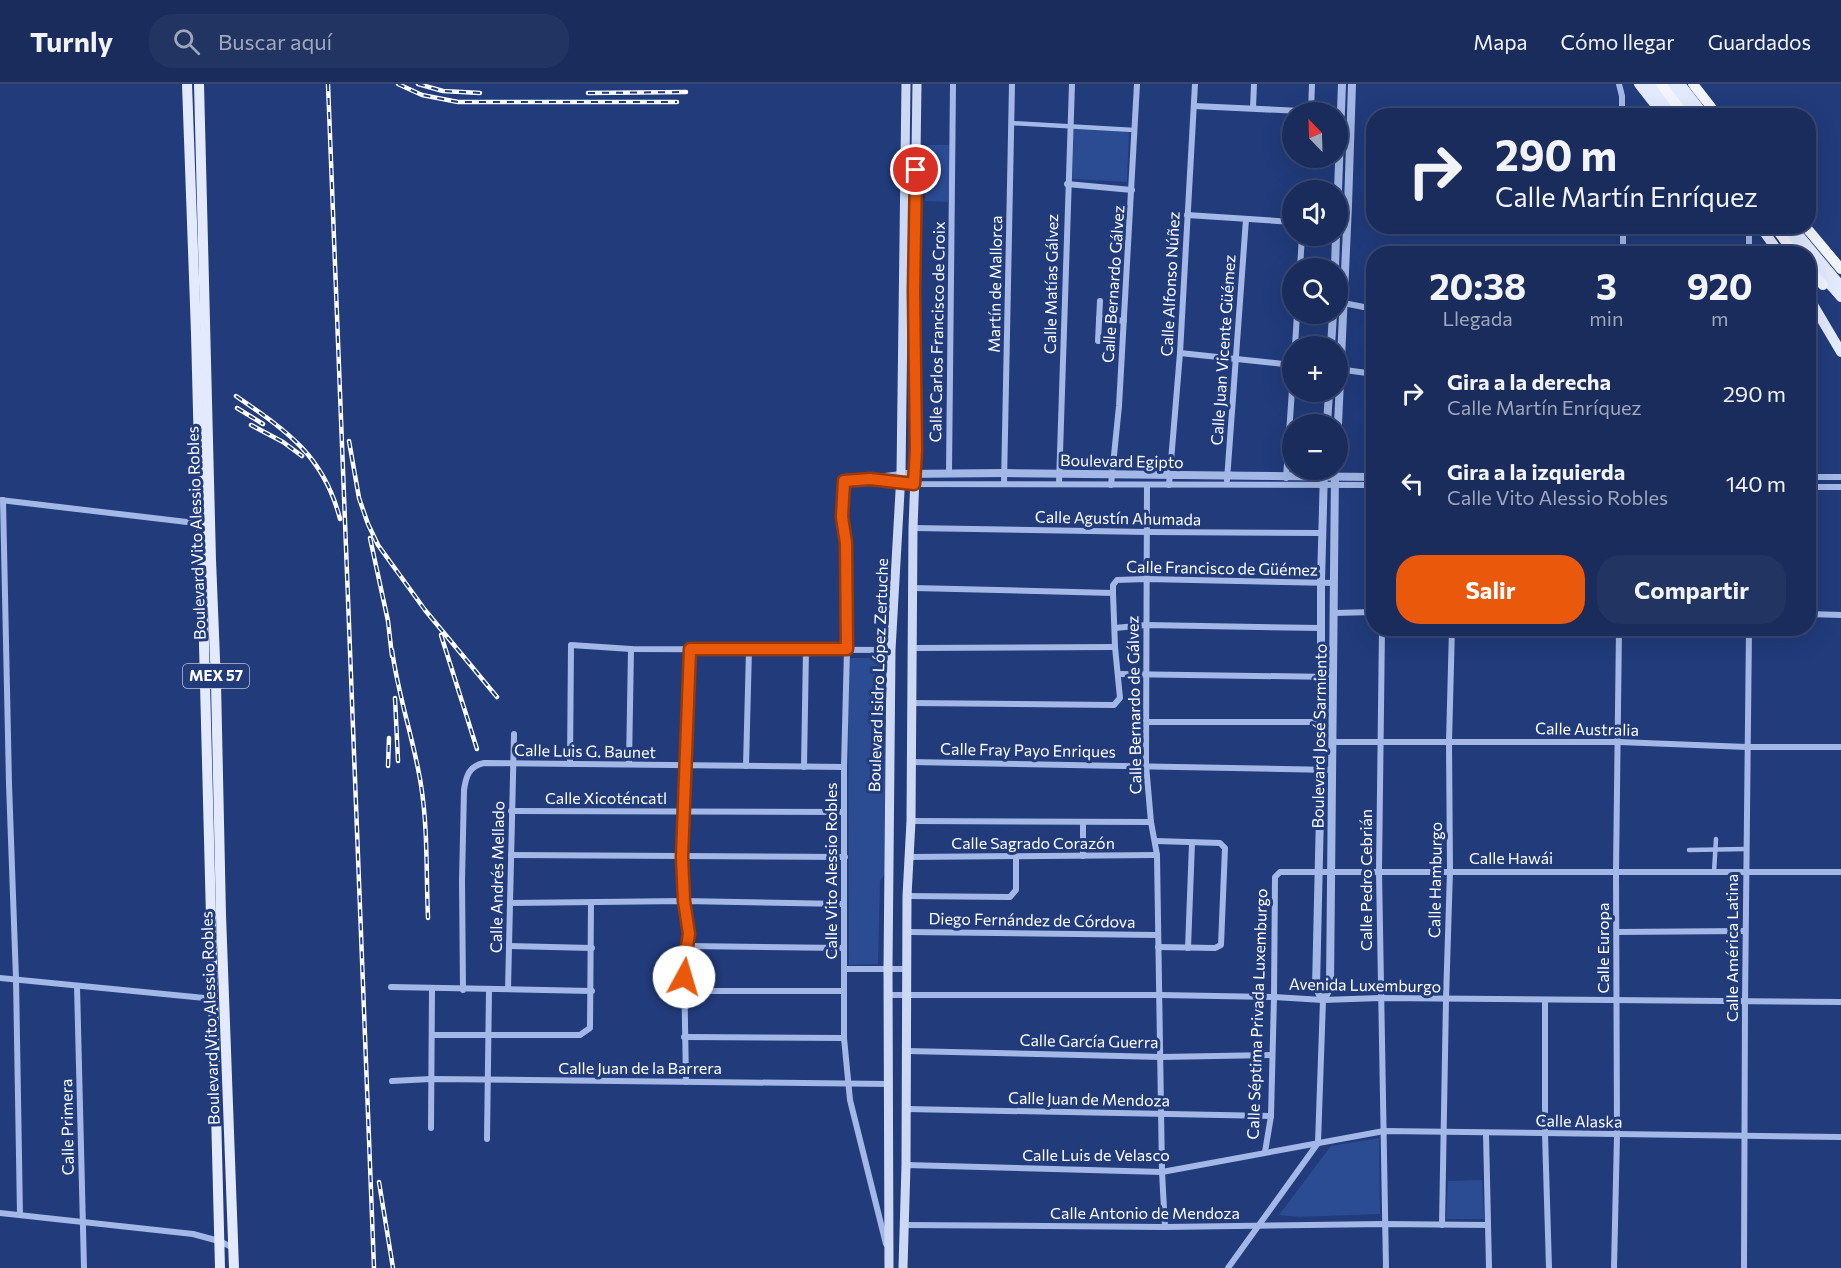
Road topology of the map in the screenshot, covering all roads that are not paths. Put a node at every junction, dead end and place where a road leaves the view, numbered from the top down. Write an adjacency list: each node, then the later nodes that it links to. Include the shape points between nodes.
1 (187, 84): 103 (main road, Boulevard Vito Alessio Robles / MEX 57)
2 (199, 84): 103 (main road, Boulevard Vito Alessio Robles / MEX 57)
3 (906, 84): 83 (main road, Boulevard Isidro López Zertuche)
4 (917, 84): 73 (main road, Boulevard Isidro López Zertuche)
5 (953, 84): 74 (street, Calle Carlos Francisco de Croix)
6 (1012, 84): 34 (street, Martín de Mallorca)
7 (1072, 84): 35 (street, Calle Matías Gálvez)
8 (1137, 84): 36 (street, Calle Bernardo Gálvez)
9 (1195, 84): 23 (street, Calle Alfonso Núñez)
10 (1254, 84): 24 (street)
11 (1312, 84): 21 (street)
12 (1342, 84): 22 (street)
13 (1352, 84): 33 (street)
14 (1619, 84): 25 (street)
15 (1639, 84): 26 (main road)
16 (1650, 84): 27 (main road)
17 (1661, 84): 28 (highway)
18 (1670, 84): 29 (main road)
19 (1680, 84): 30 (main road)
20 (1693, 84): 31 (highway)
21 (1311, 102)
22 (1340, 102)
23 (1194, 106): 24 (street); 39 (street, Calle Alfonso Núñez)
24 (1253, 108): 32 (street)
25 (1622, 108)
26 (1658, 108)
27 (1668, 108)
28 (1679, 108)
29 (1689, 108)
30 (1699, 108)
31 (1712, 108)
32 (1282, 110)
33 (1349, 115): 49 (street)
34 (1011, 123): 35 (street); 75 (street, Martín de Mallorca)
35 (1070, 126): 36 (street); 37 (street, Calle Matías Gálvez)
36 (1134, 130): 38 (street, Calle Bernardo Gálvez)
37 (1067, 184): 38 (street); 76 (street, Calle Matías Gálvez)
38 (1132, 190): 62 (street, Calle Bernardo Gálvez)
39 (1187, 215): 40 (street); 66 (street, Calle Alfonso Núñez)
40 (1246, 219): 41 (street); 67 (street, Calle Juan Vicente Güémez)
41 (1282, 221)
42 (1754, 234): 46 (main road)
43 (1780, 234): 47 (highway)
44 (1789, 234): 48 (main road)
45 (1812, 234): 51 (highway)
46 (1764, 246)
47 (1790, 246)
48 (1800, 246)
49 (1344, 258)
50 (1816, 262): 55 (main road)
51 (1841, 269)
52 (1816, 270): 56 (main road)
53 (1816, 278): 54 (highway)
54 (1823, 285)
55 (1841, 286)
56 (1841, 297)
57 (1100, 301): 61 (street)
58 (1348, 303): 59 (street)
59 (1366, 307)
60 (1816, 310): 65 (main road)
61 (1099, 318): 62 (street); 64 (street)
62 (1124, 321): 77 (street, Calle Bernardo Gálvez)
63 (1816, 321): 68 (main road)
64 (1098, 341)
65 (1841, 352)
66 (1180, 353): 67 (street); 78 (street, Calle Alfonso Núñez)
67 (1235, 359): 69 (street); 85 (street, Calle Juan Vicente Güémez)
68 (1841, 362)
69 (1282, 364)
70 (1348, 370): 71 (street)
71 (1366, 373)
72 (1291, 402): 91 (street)
73 (914, 473): 74 (street, Boulevard Egipto); 83 (street, Boulevard Egipto); 93 (main road, Boulevard Isidro López Zertuche)
74 (949, 473): 75 (street, Boulevard Egipto)
75 (1004, 473): 76 (street, Boulevard Egipto); 94 (street, Martín de Mallorca)
76 (1058, 474): 77 (street, Boulevard Egipto); 95 (street, Calle Matías Gálvez)
77 (1113, 475): 78 (street, Boulevard Egipto); 96 (street, Calle Bernardo Gálvez)
78 (1169, 476): 85 (street, Boulevard Egipto); 98 (street, Calle Alfonso Núñez)
79 (1348, 477): 80 (street, Boulevard Egipto)
80 (1366, 477)
81 (1816, 477): 82 (street)
82 (1841, 477)
83 (901, 479): 90 (street, Boulevard Egipto); 93 (street, Boulevard Egipto); 130 (main road, Boulevard Isidro López Zertuche)
84 (1348, 479): 92 (street, Boulevard Egipto)
85 (1227, 480): 91 (street, Boulevard Egipto); 98 (street, Boulevard Egipto)
86 (1291, 480): 91 (street, Boulevard Egipto)
87 (1324, 480): 99 (street, Boulevard José Sarmiento)
88 (1331, 480): 99 (street, Boulevard Egipto)
89 (1335, 480): 109 (street, Boulevard José Sarmiento)
90 (844, 481): 129 (street, Calle Vito Alessio Robles)
91 (1286, 481): 99 (street, Boulevard Egipto)
92 (1366, 483)
93 (914, 484): 94 (street, Boulevard Egipto); 104 (main road, Boulevard Isidro López Zertuche)
94 (1004, 484): 95 (street, Boulevard Egipto)
95 (1059, 484): 96 (street, Boulevard Egipto)
96 (1111, 485): 97 (street, Boulevard Egipto)
97 (1147, 485): 98 (street, Boulevard Egipto); 105 (street, Calle Bernardo de Gálvez)
98 (1169, 485)
99 (1324, 485): 106 (street, Boulevard José Sarmiento)
100 (1816, 487): 101 (street)
101 (1841, 487)
102 (1, 500): 103 (street); 136 (street)
103 (205, 525): 166 (main road, Boulevard Vito Alessio Robles / MEX 57)
104 (913, 528): 105 (street, Calle Agustín Ahumada); 110 (main road, Boulevard Isidro López Zertuche)
105 (1147, 532): 106 (street, Calle Agustín Ahumada); 107 (street, Calle Bernardo de Gálvez)
106 (1322, 533): 108 (street, Boulevard José Sarmiento)
107 (1146, 579): 108 (street, Calle Francisco de Güémez); 111 (street, Calle Francisco de Güémez, via 1117,580); 116 (street, Calle Bernardo de Gálvez)
108 (1322, 582): 109 (street, Calle Francisco de Güémez); 118 (street, Boulevard José Sarmiento)
109 (1334, 583): 113 (street, Boulevard José Sarmiento)
110 (914, 588): 111 (street, Calle Francisco de Güémez); 124 (main road, Boulevard Isidro López Zertuche)
111 (1113, 593): 117 (street)
112 (1366, 612): 113 (street)
113 (1334, 613): 134 (street, Boulevard José Sarmiento)
114 (1816, 614): 115 (street)
115 (1841, 615)
116 (1146, 626): 117 (street); 118 (street); 132 (street, Calle Bernardo de Gálvez)
117 (1115, 628): 123 (street)
118 (1321, 628): 133 (street, Boulevard José Sarmiento)
119 (1382, 636): 144 (street, Calle Pedro Cebrián)
120 (1452, 636): 142 (street, Calle Hamburgo)
121 (1619, 636): 143 (street, Calle Europa)
122 (1749, 636): 145 (street, Calle América Latina)
123 (1115, 647): 124 (street); 131 (street)
124 (912, 648): 137 (main road, Boulevard Isidro López Zertuche)
125 (631, 649): 126 (street); 148 (street, via 571,645); 149 (street)
126 (690, 649): 127 (street); 152 (street)
127 (749, 649): 128 (street); 153 (street)
128 (806, 649): 129 (street); 154 (street)
129 (847, 649): 130 (street); 155 (street, Calle Vito Alessio Robles)
130 (891, 650): 205 (main road, Boulevard Isidro López Zertuche)
131 (1119, 674): 132 (street); 137 (street, via 1120,698 1114,705)
132 (1147, 674): 133 (street); 138 (street, Calle Bernardo de Gálvez)
133 (1322, 676): 134 (street); 139 (street, Boulevard José Sarmiento)
134 (1333, 677): 141 (street, Boulevard José Sarmiento)
135 (0, 679): 136 (street)
136 (8, 679): 159 (street)
137 (911, 703): 147 (main road, Boulevard Isidro López Zertuche)
138 (1146, 722): 139 (street); 151 (street, Calle Bernardo de Gálvez)
139 (1321, 722): 156 (street, Boulevard José Sarmiento)
140 (514, 734): 150 (street, Calle Andrés Mellado)
141 (1332, 742): 144 (street, Calle Australia); 157 (street, Boulevard José Sarmiento)
142 (1449, 742): 143 (street, Calle Australia); 144 (street, Calle Australia); 183 (street, Calle Hamburgo)
143 (1618, 742): 145 (street, Calle Australia); 184 (street, Calle Europa)
144 (1380, 743): 182 (street, Calle Pedro Cebrián)
145 (1746, 747): 146 (street, Calle Australia); 170 (street, Calle América Latina)
146 (1841, 747)
147 (910, 762): 151 (street, Calle Fray Payo Enriques); 163 (main road, Boulevard Isidro López Zertuche)
148 (570, 764): 149 (street, Calle Luis G. Baunet); 150 (street, Calle Luis G. Baunet)
149 (628, 764): 152 (street, Calle Luis G. Baunet)
150 (513, 765): 160 (street, Calle Andrés Mellado); 213 (street, Calle Luis G. Baunet, via 484,763 471,769 466,777)
151 (1146, 765): 156 (street, Calle Fray Payo Enriques); 165 (street, Calle Bernardo de Gálvez)
152 (685, 766): 153 (street, Calle Luis G. Baunet); 161 (street)
153 (746, 766): 154 (street, Calle Luis G. Baunet)
154 (804, 767): 155 (street, Calle Luis G. Baunet)
155 (844, 767): 162 (street, Calle Vito Alessio Robles)
156 (1321, 770): 157 (street, Calle Fray Payo Enriques); 180 (street, Boulevard José Sarmiento)
157 (1332, 770): 181 (street, Boulevard José Sarmiento)
158 (0, 784): 159 (street)
159 (9, 784): 208 (street)
160 (511, 810): 161 (street, Calle Xicoténcatl); 173 (street, Calle Andrés Mellado)
161 (684, 812): 162 (street, Calle Xicoténcatl); 176 (street)
162 (844, 812): 177 (street, Calle Vito Alessio Robles)
163 (911, 821): 164 (street); 178 (main road, Boulevard Isidro López Zertuche)
164 (1083, 822): 165 (street); 175 (street)
165 (1151, 822): 168 (street, Calle Bernardo de Gálvez)
166 (214, 830): 223 (main road, Boulevard Vito Alessio Robles / MEX 57); 225 (main road, Boulevard Vito Alessio Robles / MEX 57)
167 (1716, 839): 172 (street)
168 (1156, 841): 169 (street); 174 (street, Calle Bernardo de Gálvez)
169 (1192, 843): 203 (street); 203 (street, via 1220,843 1225,848 1222,943 1215,948)
170 (1746, 849): 172 (street); 186 (street, Calle América Latina)
171 (1689, 850): 172 (street)
172 (1715, 850): 185 (street)
173 (511, 855): 176 (street); 191 (street, Calle Andrés Mellado)
174 (1157, 855): 175 (street, Calle Sagrado Corazón); 197 (street, Calle Bernardo de Gálvez)
175 (1083, 856): 179 (street, Calle Sagrado Corazón)
176 (682, 857): 177 (street); 190 (street)
177 (844, 857): 193 (street, Calle Vito Alessio Robles)
178 (909, 857): 179 (street, Calle Sagrado Corazón); 189 (main road, Boulevard Isidro López Zertuche)
179 (1016, 857): 189 (street, via 1016,890 1010,897)
180 (1319, 871): 181 (street, Calle Hawái); 188 (street, Calle Hawái, via 1282,871); 226 (street, Boulevard José Sarmiento, via 1316,987)
181 (1330, 871): 182 (street, Calle Hawái); 226 (street, Boulevard José Sarmiento, via 1330,987)
182 (1379, 871): 183 (street, Calle Hawái); 222 (street, Calle Pedro Cebrián)
183 (1450, 871): 184 (street, Calle Hawái); 224 (street, Calle Hamburgo)
184 (1616, 872): 185 (street, Calle Hawái); 196 (street, Calle Europa)
185 (1714, 872): 186 (street, Calle Hawái)
186 (1746, 872): 187 (street, Calle Hawái); 194 (street, Calle América Latina)
187 (1841, 872)
188 (1275, 877): 221 (street, Calle Séptima Privada Luxemburgo)
189 (907, 896): 195 (main road, Boulevard Isidro López Zertuche)
190 (684, 901): 192 (street); 193 (street); 199 (street)
191 (510, 903): 192 (street); 198 (street, Calle Andrés Mellado)
192 (591, 903): 201 (street)
193 (844, 904): 202 (street, Calle Vito Alessio Robles)
194 (1745, 931): 196 (street); 229 (street, Calle América Latina)
195 (908, 932): 197 (street, Diego Fernández de Córdova); 206 (main road, Boulevard Isidro López Zertuche)
196 (1617, 932): 228 (street, Calle Europa)
197 (1157, 935): 200 (street, Calle Bernardo de Gálvez)
198 (509, 946): 201 (street); 211 (street, Calle Andrés Mellado)
199 (687, 946): 202 (street); 216 (street)
200 (1158, 947): 203 (street); 220 (street, Calle Bernardo de Gálvez)
201 (592, 948): 215 (street)
202 (844, 948): 204 (street, Calle Vito Alessio Robles)
203 (1188, 948)
204 (844, 969): 205 (street); 217 (street, Calle Vito Alessio Robles)
205 (888, 969): 206 (street); 218 (main road, Boulevard Isidro López Zertuche)
206 (907, 969): 219 (main road, Boulevard Isidro López Zertuche)
207 (0, 978): 208 (street)
208 (16, 979): 209 (street); 263 (street)
209 (77, 986): 223 (street); 264 (street, Calle Primera)
210 (391, 987): 212 (street)
211 (508, 989): 214 (street); 215 (street)
212 (432, 990): 213 (street); 232 (street)
213 (463, 990): 214 (street)
214 (489, 990): 231 (street)
215 (592, 991): 231 (street, via 590,1028 580,1035)
216 (684, 991): 217 (street); 233 (street)
217 (844, 992): 234 (street, Calle Vito Alessio Robles)
218 (888, 994): 219 (street, Avenida Luxemburgo); 245 (main road, Boulevard Isidro López Zertuche)
219 (907, 994): 220 (street, Avenida Luxemburgo); 235 (main road, Boulevard Isidro López Zertuche)
220 (1160, 995): 221 (street, Avenida Luxemburgo); 239 (street, Calle Bernardo de Gálvez)
221 (1274, 997): 226 (street, Avenida Luxemburgo); 238 (street, Calle Séptima Privada Luxemburgo)
222 (1380, 998): 224 (street, Avenida Luxemburgo); 226 (street, Avenida Luxemburgo); 250 (street, Calle Pedro Cebrián)
223 (212, 999): 225 (street); 237 (main road, Boulevard Vito Alessio Robles / MEX 57)
224 (1446, 999): 227 (street, Avenida Luxemburgo); 251 (street, Calle Hamburgo)
225 (224, 1000): 236 (main road, Boulevard Vito Alessio Robles / MEX 57)
226 (1323, 1000): 258 (street, Boulevard José Sarmiento)
227 (1545, 1000): 228 (street, Avenida Luxemburgo); 253 (street)
228 (1617, 1000): 229 (street, Avenida Luxemburgo); 254 (street, Calle Europa)
229 (1744, 1001): 230 (street, Avenida Luxemburgo); 255 (street, Calle América Latina)
230 (1841, 1002)
231 (489, 1034): 232 (street); 242 (street)
232 (432, 1035): 240 (street)
233 (684, 1037): 234 (street); 243 (street)
234 (844, 1038): 244 (street, Calle Vito Alessio Robles)
235 (907, 1051): 239 (street, Calle García Guerra); 246 (main road, Boulevard Isidro López Zertuche)
236 (226, 1054): 237 (main road); 272 (main road, Boulevard Vito Alessio Robles / MEX 57)
237 (214, 1055): 271 (main road, Boulevard Vito Alessio Robles / MEX 57)
238 (1271, 1055): 239 (street, Calle García Guerra); 248 (street, Calle Séptima Privada Luxemburgo)
239 (1161, 1057): 247 (street, Calle Bernardo de Gálvez)
240 (431, 1079): 241 (street, Calle Juan de la Barrera); 242 (street, Calle Juan de la Barrera); 249 (street)
241 (392, 1081)
242 (488, 1081): 243 (street, Calle Juan de la Barrera); 257 (street)
243 (686, 1082): 244 (street, Calle Juan de la Barrera)
244 (848, 1083): 245 (street, Calle Juan de la Barrera); 273 (street, Calle Vito Alessio Robles)
245 (888, 1084): 273 (main road, Boulevard Isidro López Zertuche)
246 (906, 1109): 247 (street, Calle Juan de Mendoza); 260 (main road, Boulevard Isidro López Zertuche)
247 (1161, 1115): 248 (street, Calle Juan de Mendoza); 261 (street, Calle Bernardo de Gálvez)
248 (1270, 1116): 259 (street, Calle Séptima Privada Luxemburgo)
249 (431, 1128)
250 (1384, 1131): 251 (street, Calle Alaska); 258 (street, Calle Alaska); 265 (street, Calle Pedro Cebrián)
251 (1443, 1132): 252 (street, Calle Alaska); 267 (street, Calle Hamburgo)
252 (1486, 1133): 253 (street, Calle Alaska); 268 (street)
253 (1545, 1134): 254 (street, Calle Alaska); 282 (street)
254 (1617, 1135): 255 (street, Calle Alaska); 283 (street, Calle Europa)
255 (1745, 1136): 256 (street, Calle Alaska); 284 (street, Calle América Latina)
256 (1841, 1137)
257 (487, 1139)
258 (1318, 1143): 259 (street, Calle Luis de Velasco); 269 (street)
259 (1265, 1152): 261 (street, Calle Luis de Velasco)
260 (906, 1165): 261 (street, Calle Luis de Velasco); 266 (main road, Boulevard Isidro López Zertuche)
261 (1162, 1172): 270 (street, Calle Bernardo de Gálvez)
262 (0, 1213): 263 (street)
263 (20, 1215): 264 (street)
264 (82, 1221): 271 (street, via 194,1234); 274 (street, Calle Primera)
265 (1384, 1224): 267 (street, Calle Antonio de Mendoza); 269 (street, Calle Antonio de Mendoza); 280 (street, Calle Pedro Cebrián)
266 (905, 1225): 270 (street, Calle Antonio de Mendoza); 278 (main road, Boulevard Isidro López Zertuche)
267 (1442, 1225): 268 (street, Calle Antonio de Mendoza)
268 (1488, 1225): 281 (street)
269 (1257, 1226): 270 (street, Calle Antonio de Mendoza); 279 (street)
270 (1165, 1227)
271 (219, 1241): 272 (street); 275 (main road, Boulevard Vito Alessio Robles / MEX 57)
272 (235, 1248): 276 (main road, Boulevard Vito Alessio Robles / MEX 57)
273 (889, 1256): 277 (main road, Boulevard Isidro López Zertuche)
274 (84, 1268)
275 (220, 1268)
276 (234, 1268)
277 (889, 1268)
278 (903, 1268)
279 (1228, 1268)
280 (1386, 1268)
281 (1490, 1268)
282 (1549, 1268)
283 (1614, 1268)
284 (1744, 1268)

